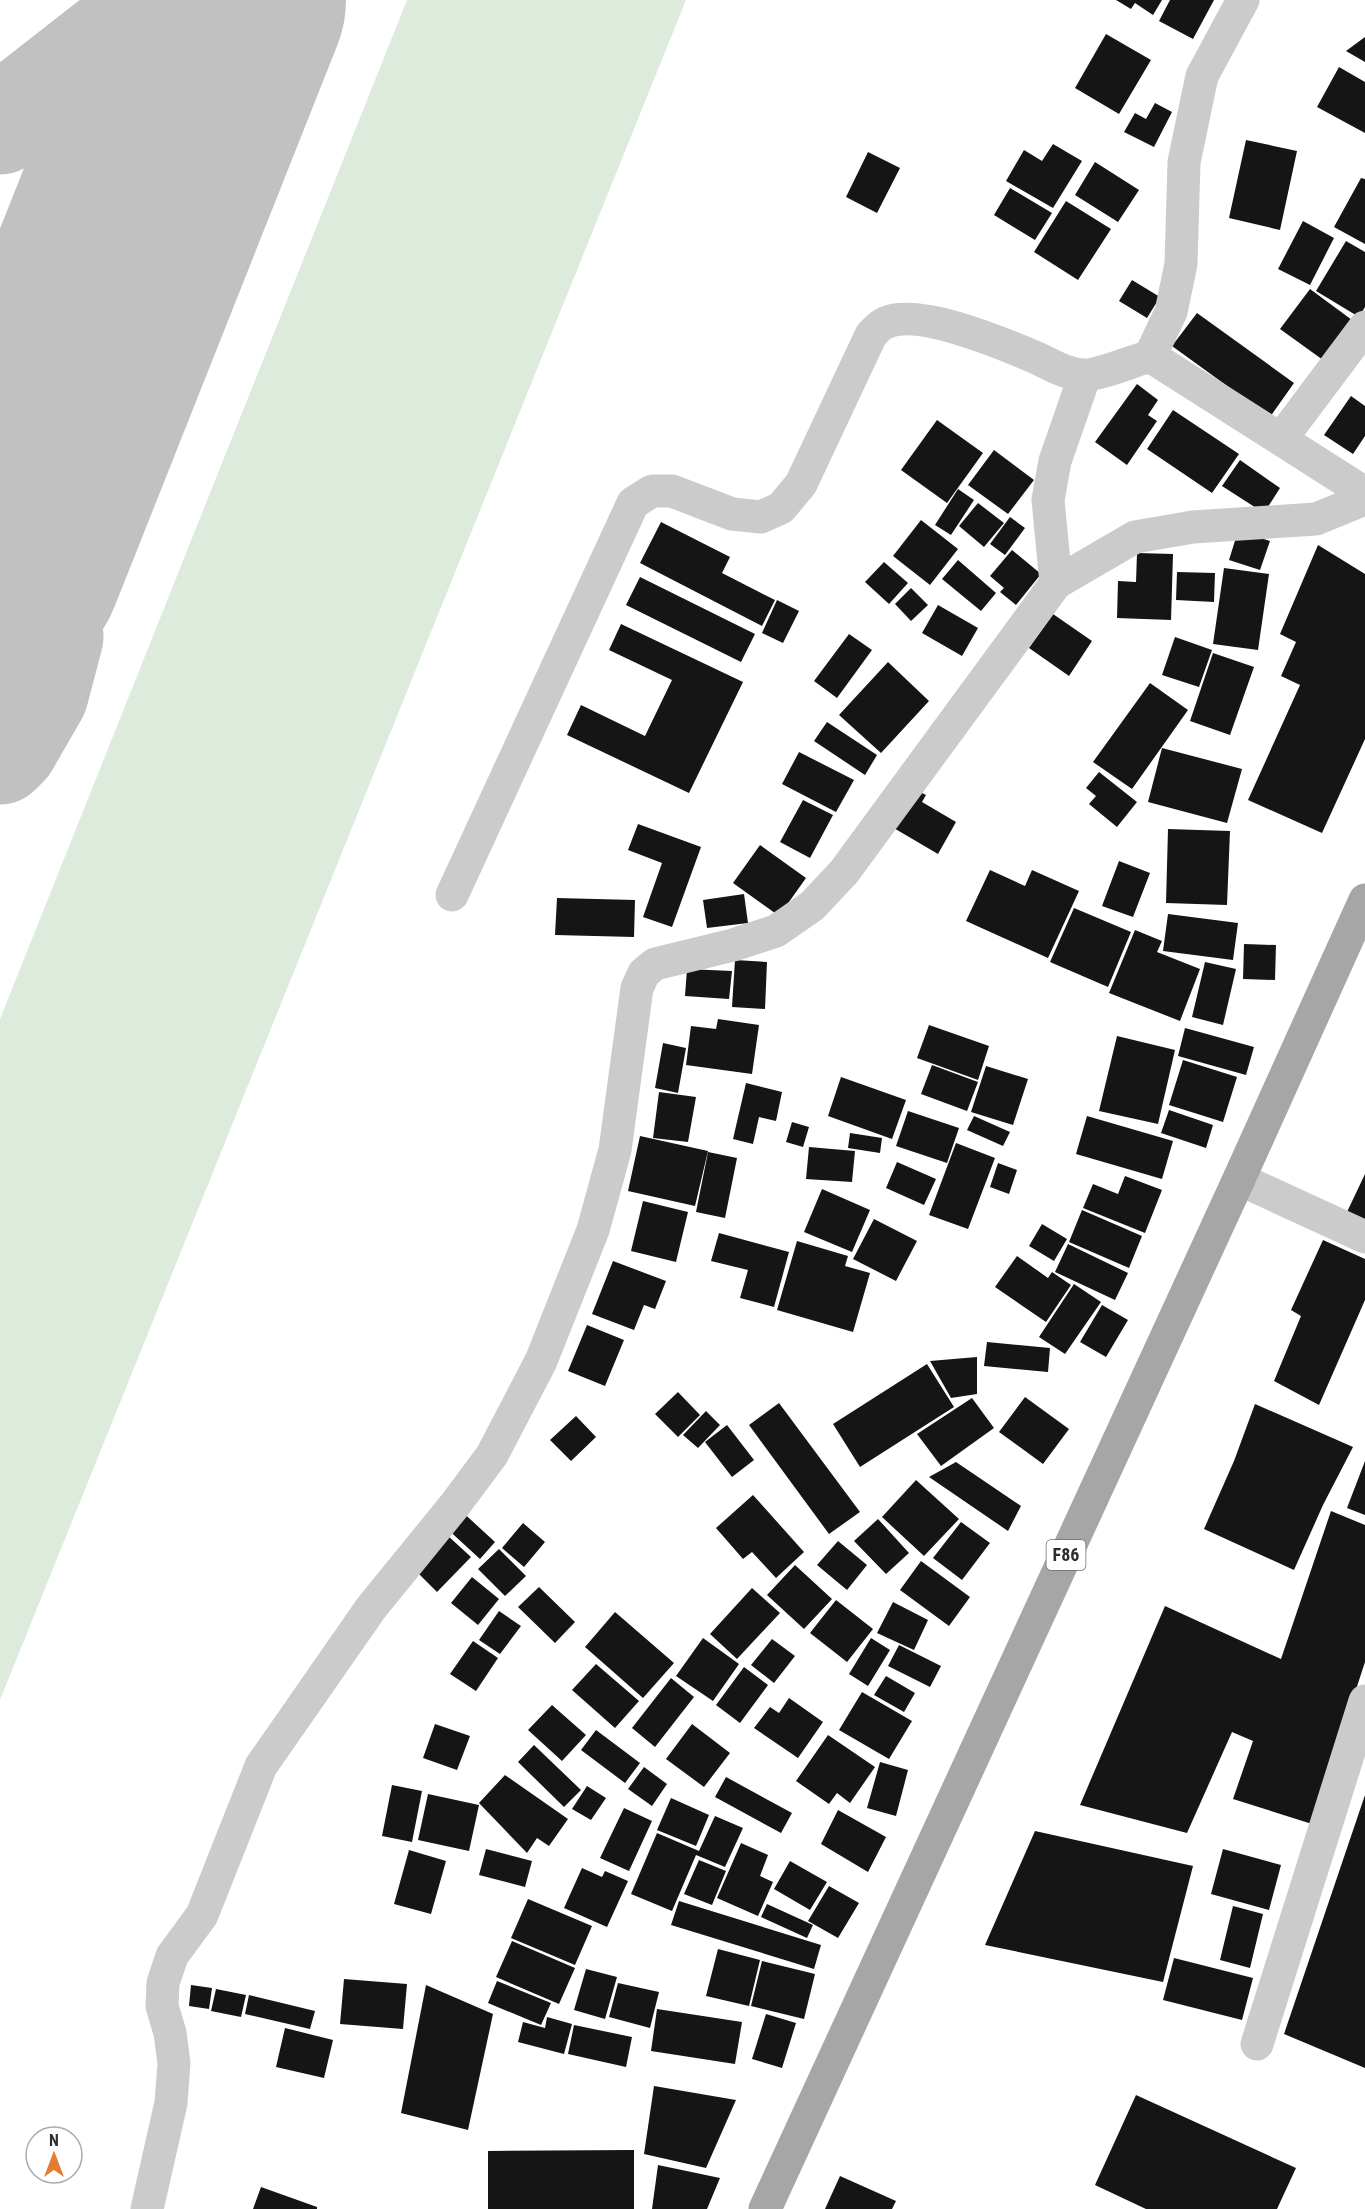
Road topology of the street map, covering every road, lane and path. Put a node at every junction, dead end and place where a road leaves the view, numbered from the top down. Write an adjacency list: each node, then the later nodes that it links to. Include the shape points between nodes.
1 (1243, 0): 3 (street, via 1202,76 1184,162 1181,264 1171,312)
2 (1365, 327): 5 (street)
3 (1150, 356): 4 (street); 5 (street)
4 (1085, 375): 8 (street, via 1055,461 1048,500); 9 (street, via 1065,372 962,330 920,320 884,323 872,335 801,484 781,508 761,517 732,514 672,491 652,491 633,503)
5 (1281, 439): 6 (street)
6 (1365, 494)
7 (1365, 499): 8 (street, via 1316,519 1193,527 1135,537)
8 (1056, 584): 15 (street, via 844,872 812,906 776,931 655,964 644,973 637,988 615,1150 593,1230 541,1361 492,1455 371,1608 261,1766 202,1915 172,1956 163,1983 162,2006 174,2063 171,2103)
9 (452, 895)
10 (1365, 900): 11 (main road, F86)
11 (1239, 1179): 12 (street); 16 (main road, F86)
12 (1365, 1237)
13 (1365, 1701): 14 (street)
14 (1257, 2044)
15 (147, 2209)
16 (765, 2209)

